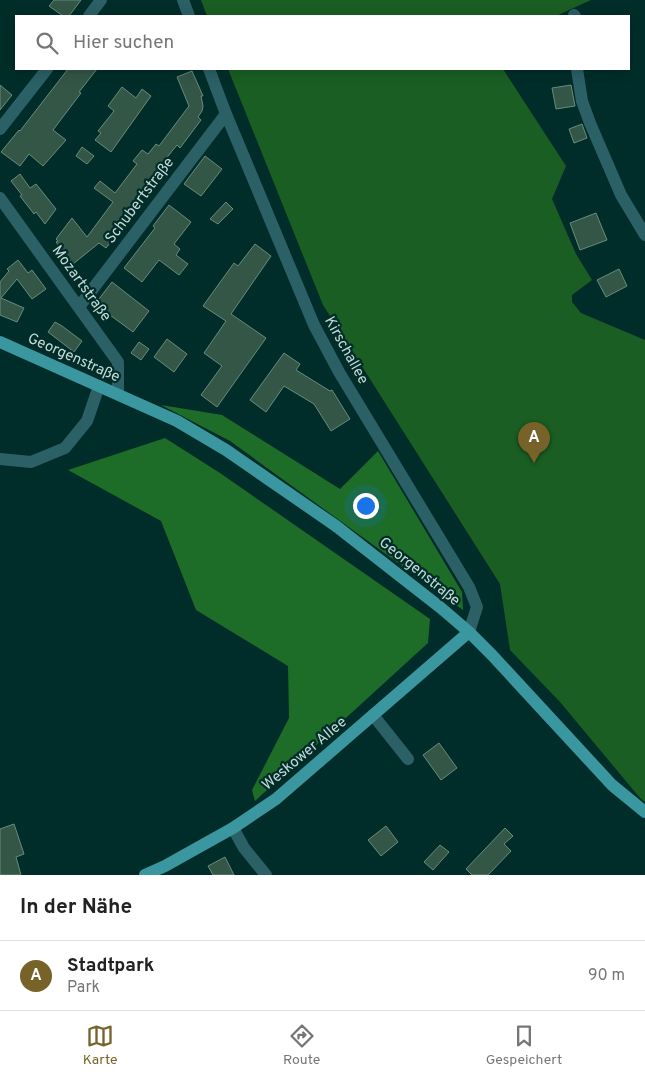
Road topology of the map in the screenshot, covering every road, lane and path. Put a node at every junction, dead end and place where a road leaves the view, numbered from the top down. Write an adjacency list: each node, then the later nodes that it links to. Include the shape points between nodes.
1 (101, 0): 3 (street)
2 (183, 0): 4 (street)
3 (89, 15)
4 (189, 15)
5 (46, 70): 9 (street)
6 (209, 70): 8 (street, Kirschallee)
7 (577, 70): 11 (street, via 582,102 590,123 621,196)
8 (226, 114): 12 (street, Schubertstraße); 17 (street, Kirschallee, via 327,352 469,587 477,607)
9 (0, 129)
10 (0, 198): 12 (street, Mozartstraße)
11 (645, 235)
12 (79, 307): 15 (street, Mozartstraße, via 118,362)
13 (0, 342): 14 (main road, Georgenstraße)
14 (99, 386): 15 (main road, Georgenstraße); 16 (street, via 87,421 65,448 31,462)
15 (118, 394): 17 (main road, Georgenstraße, via 177,421 226,450 336,526)
16 (0, 459)
17 (469, 632): 18 (main road, Weskower Allee); 20 (main road, Georgenstraße, via 612,785)
18 (372, 715): 19 (street); 21 (main road, Weskower Allee, via 276,799)
19 (408, 759)
20 (645, 812)
21 (233, 828): 22 (main road, Weskower Allee); 23 (street)
22 (144, 875)
23 (266, 875)

